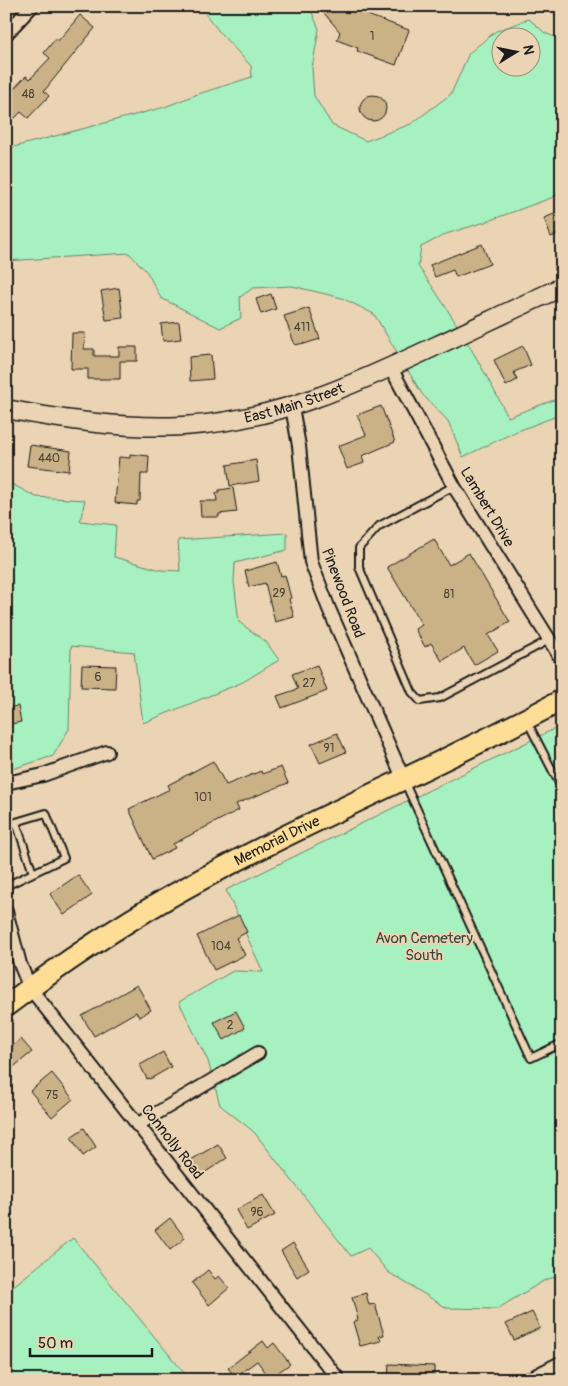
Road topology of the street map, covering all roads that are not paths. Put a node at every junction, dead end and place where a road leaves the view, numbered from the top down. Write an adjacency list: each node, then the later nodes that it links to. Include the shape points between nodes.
1 (32, 6): 2 (street)
2 (6, 34)
3 (562, 287): 4 (main road, East Main Street)
4 (391, 368): 5 (main road, East Main Street); 7 (street, Lambert Drive)
5 (292, 407): 6 (main road, East Main Street, via 222,422 183,426 127,426 72,421); 13 (street, Pinewood Road, via 311,562)
6 (6, 409)
7 (454, 486): 8 (street, Lambert Drive); 8 (lane, via 379,526 359,548 359,567 412,692 420,701 440,698)
8 (549, 640): 9 (street, Lambert Drive)
9 (562, 660)
10 (562, 700): 11 (main road, Memorial Drive)
11 (526, 720): 13 (main road, Memorial Drive); 15 (lane)
12 (107, 752): 14 (street, via 43,775)
13 (404, 780): 19 (main road, Memorial Drive, via 173,895 123,924); 21 (lane, via 531,1058)
14 (6, 783)
15 (562, 789)
16 (33, 873): 16 (lane, via 64,858 46,813 16,822); 17 (lane)
17 (6, 886)
18 (6, 911): 19 (street, Connolly Road)
19 (30, 988): 20 (main road, Memorial Drive); 23 (street, Connolly Road)
20 (6, 1006)
21 (562, 1043)
22 (258, 1053): 23 (street)
23 (137, 1125): 25 (street, Connolly Road)
24 (562, 1362): 26 (street)
25 (339, 1380)
26 (528, 1380)

